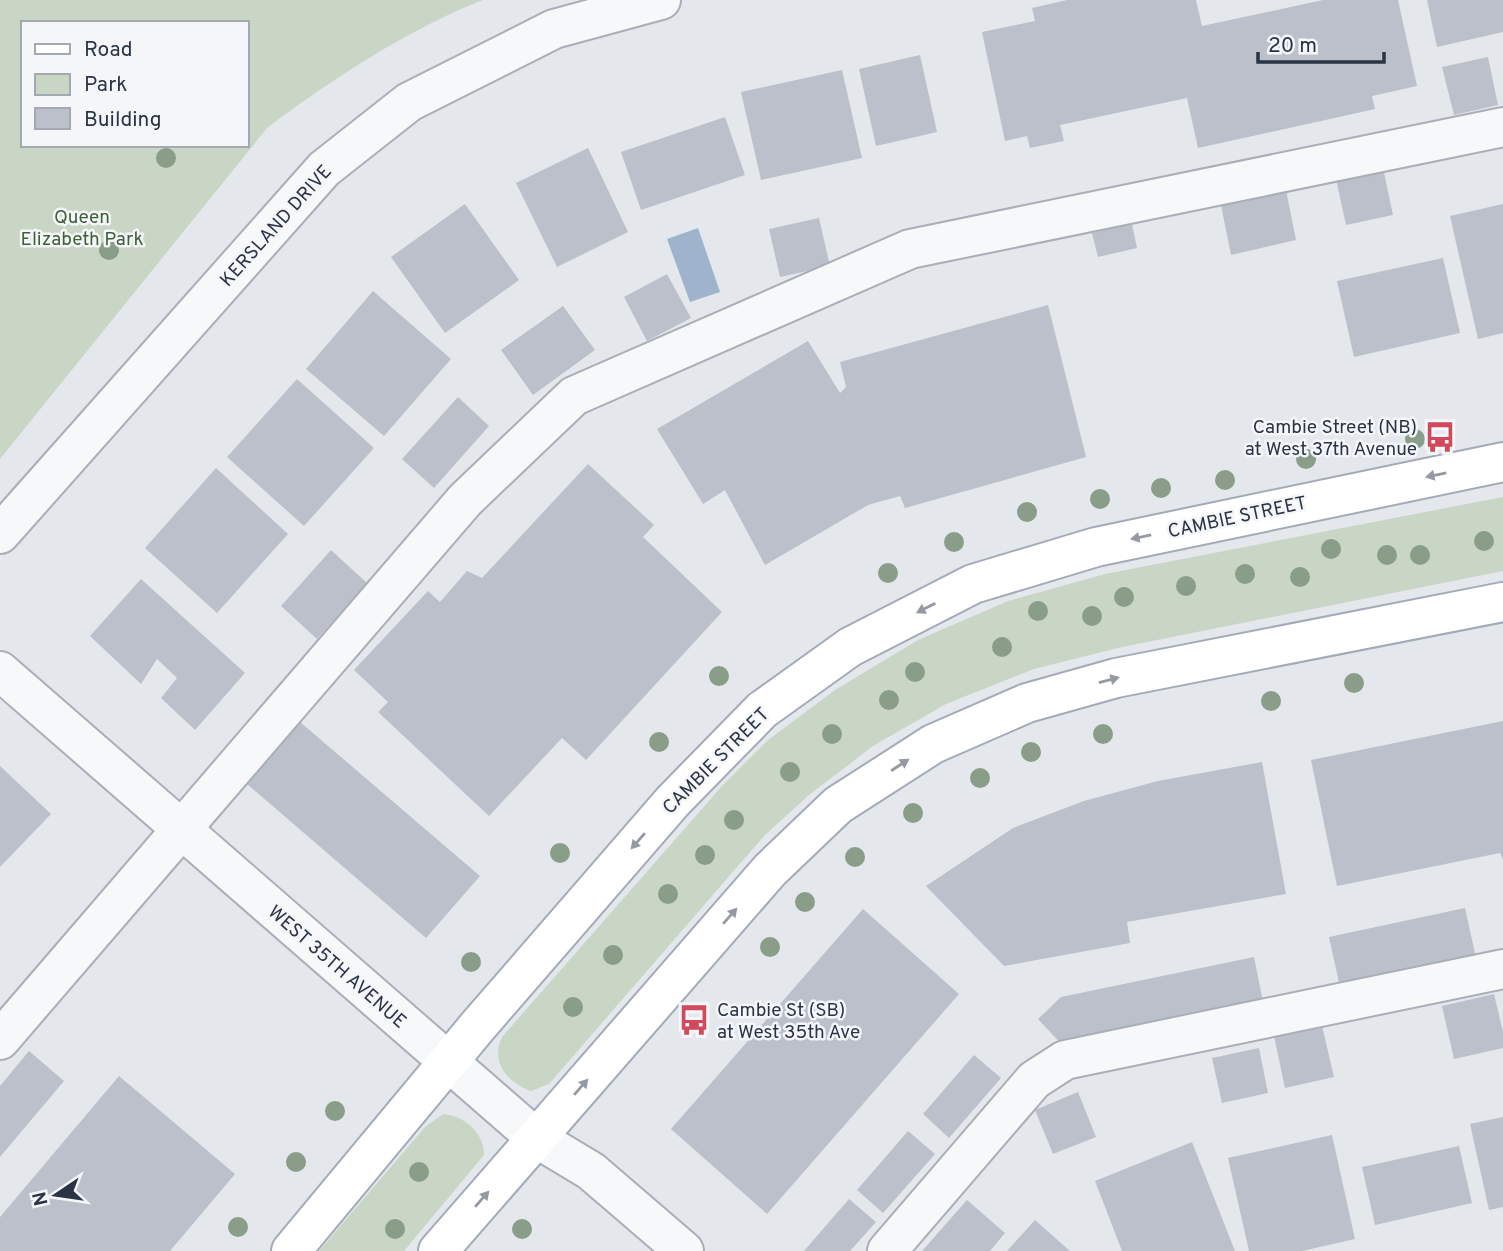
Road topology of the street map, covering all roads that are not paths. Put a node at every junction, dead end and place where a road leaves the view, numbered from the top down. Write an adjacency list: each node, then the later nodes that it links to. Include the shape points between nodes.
1 (653, 1): 4 (street, KERSLAND DRIVE, via 554,29 409,102 324,169)
2 (1503, 128): 7 (street, via 911,249 574,396 465,500)
3 (1503, 462): 10 (main road, CAMBIE STREET, one-way to 10, via 1096,547 973,584 850,647 762,710 673,801)
4 (0, 534)
5 (1503, 602): 11 (main road, one-way to 5, via 770,870 838,805 933,744 1027,703 1116,678)
6 (0, 671): 7 (street, WEST 35TH AVENUE)
7 (180, 828): 9 (street); 10 (street, WEST 35TH AVENUE)
8 (1503, 969): 15 (street, via 1065,1060 1034,1080)
9 (0, 1040)
10 (450, 1063): 11 (street, WEST 35TH AVENUE); 12 (main road, CAMBIE STREET)
11 (536, 1138): 13 (main road, one-way to 11); 14 (street, WEST 35TH AVENUE, via 591,1171)
12 (291, 1251)
13 (438, 1251)
14 (684, 1251)
15 (887, 1251)

